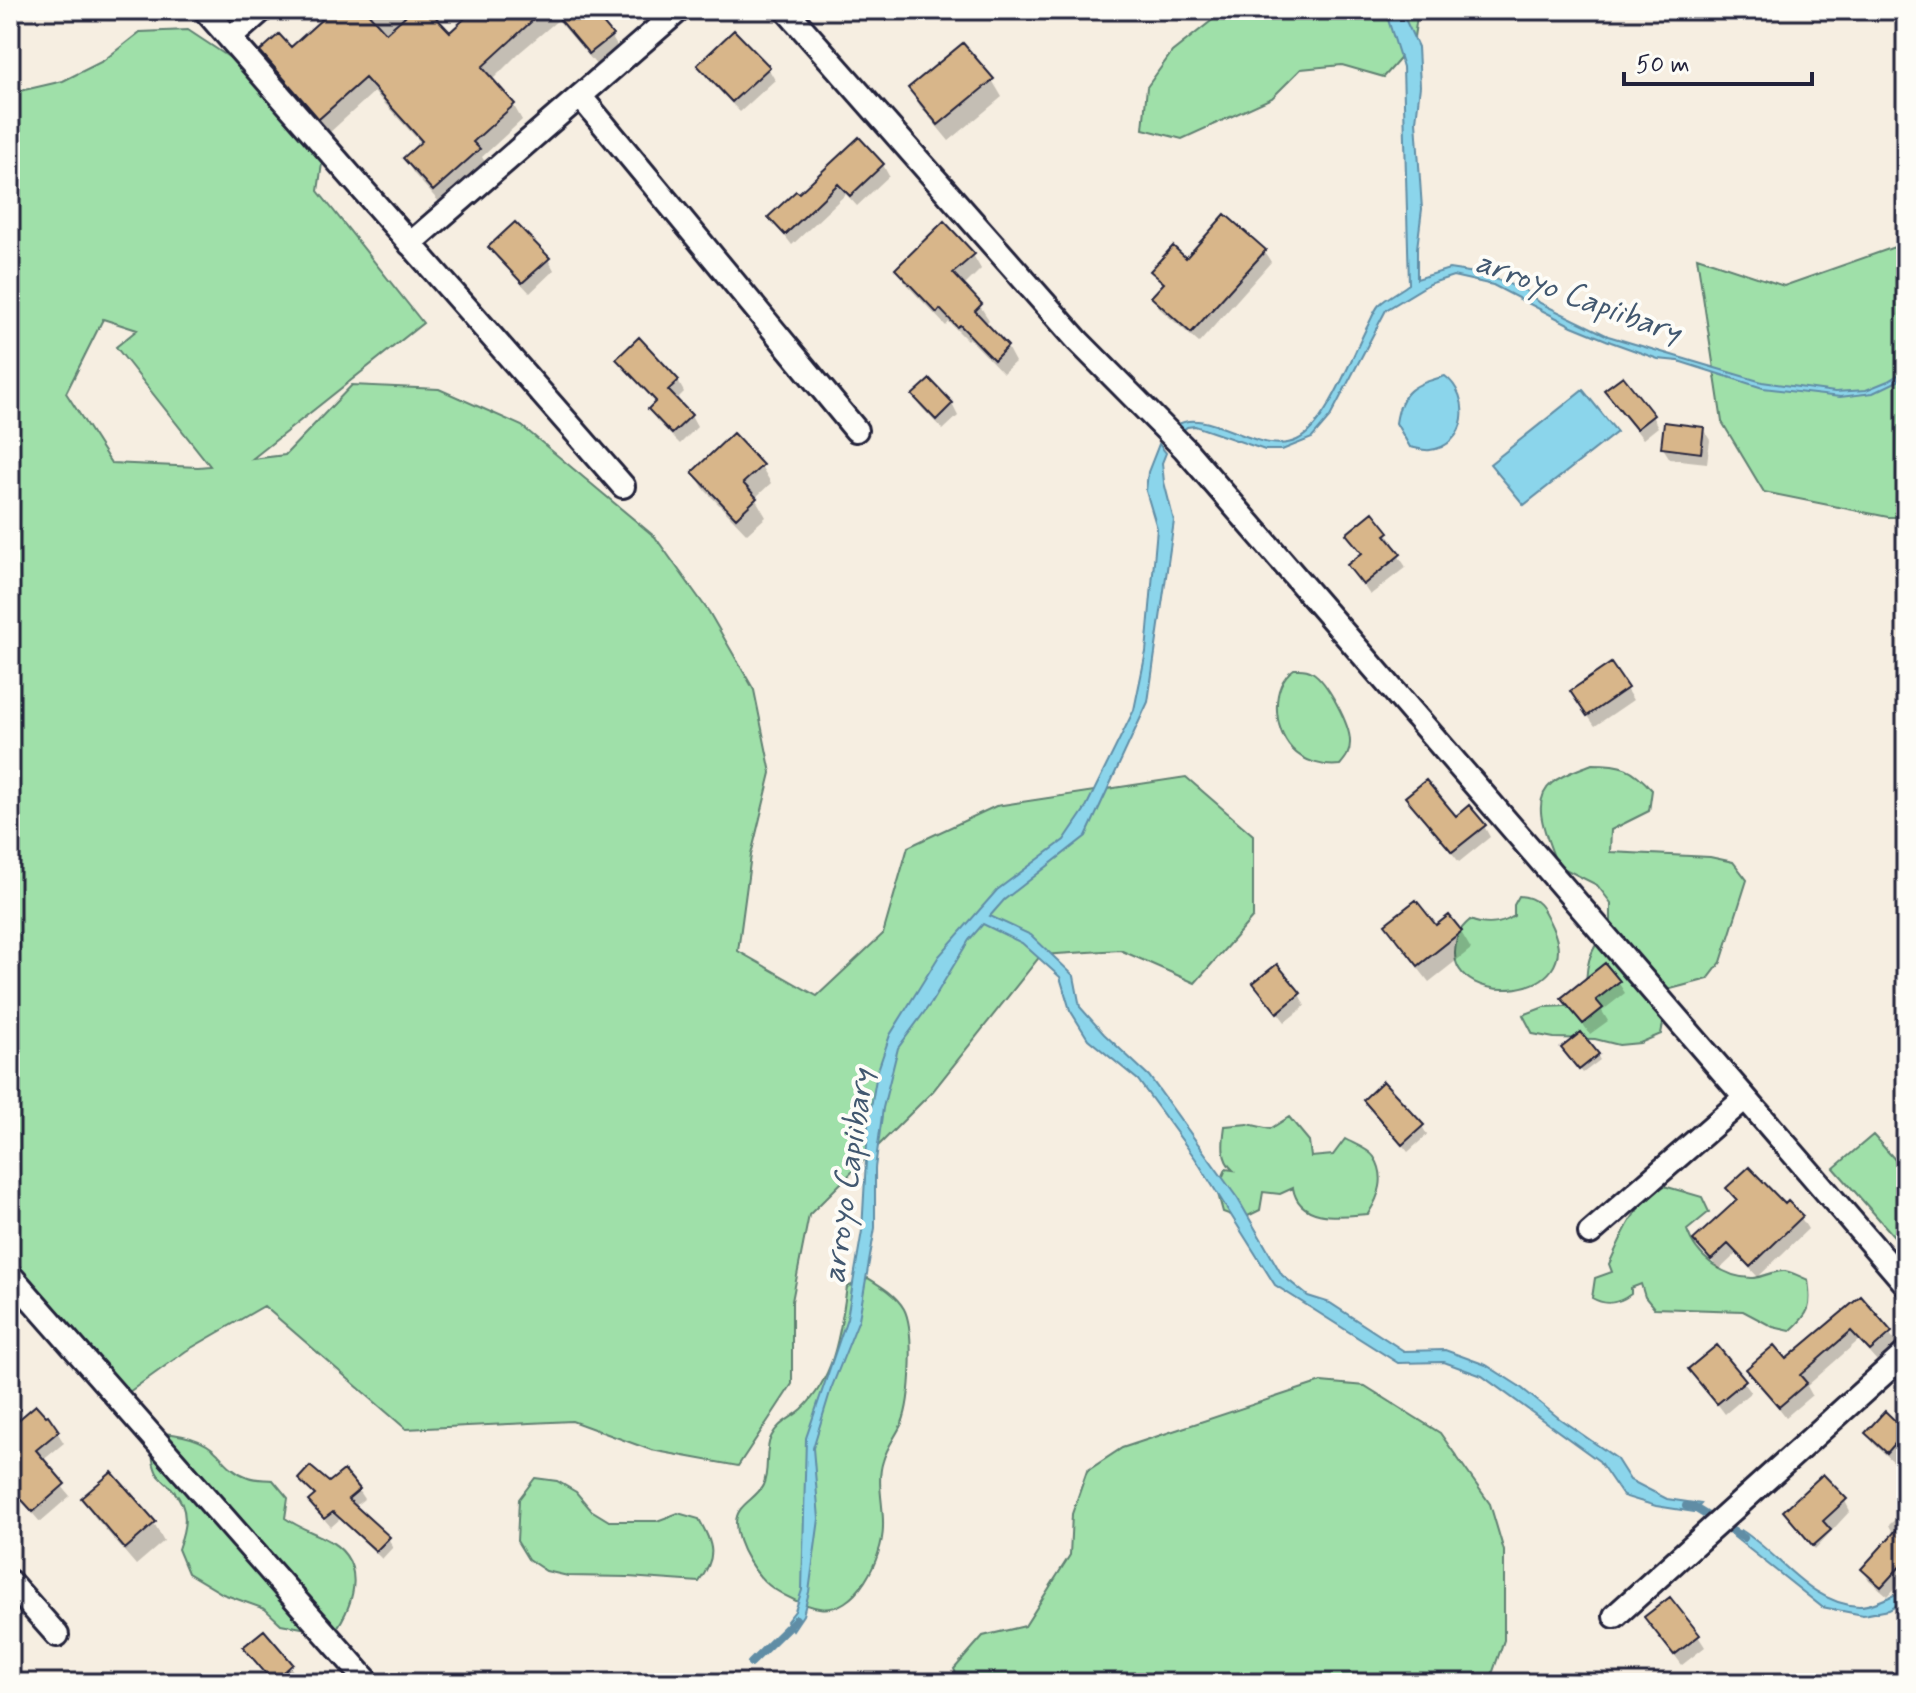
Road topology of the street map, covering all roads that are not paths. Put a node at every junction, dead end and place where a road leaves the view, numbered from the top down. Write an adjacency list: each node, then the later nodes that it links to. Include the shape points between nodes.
1 (205, 10): 5 (street)
2 (262, 10): 5 (street)
3 (679, 10): 6 (street)
4 (786, 10): 10 (street, via 1078,341 1185,449)
5 (230, 38): 7 (street)
6 (580, 96): 7 (street); 8 (street)
7 (410, 244): 9 (street)
8 (856, 430)
9 (623, 486)
10 (1745, 1098): 11 (street); 13 (street)
11 (1590, 1233)
12 (10, 1275): 18 (street)
13 (1906, 1284)
14 (1906, 1353): 16 (street)
15 (10, 1582): 17 (street)
16 (1615, 1616)
17 (57, 1635)
18 (369, 1683)

